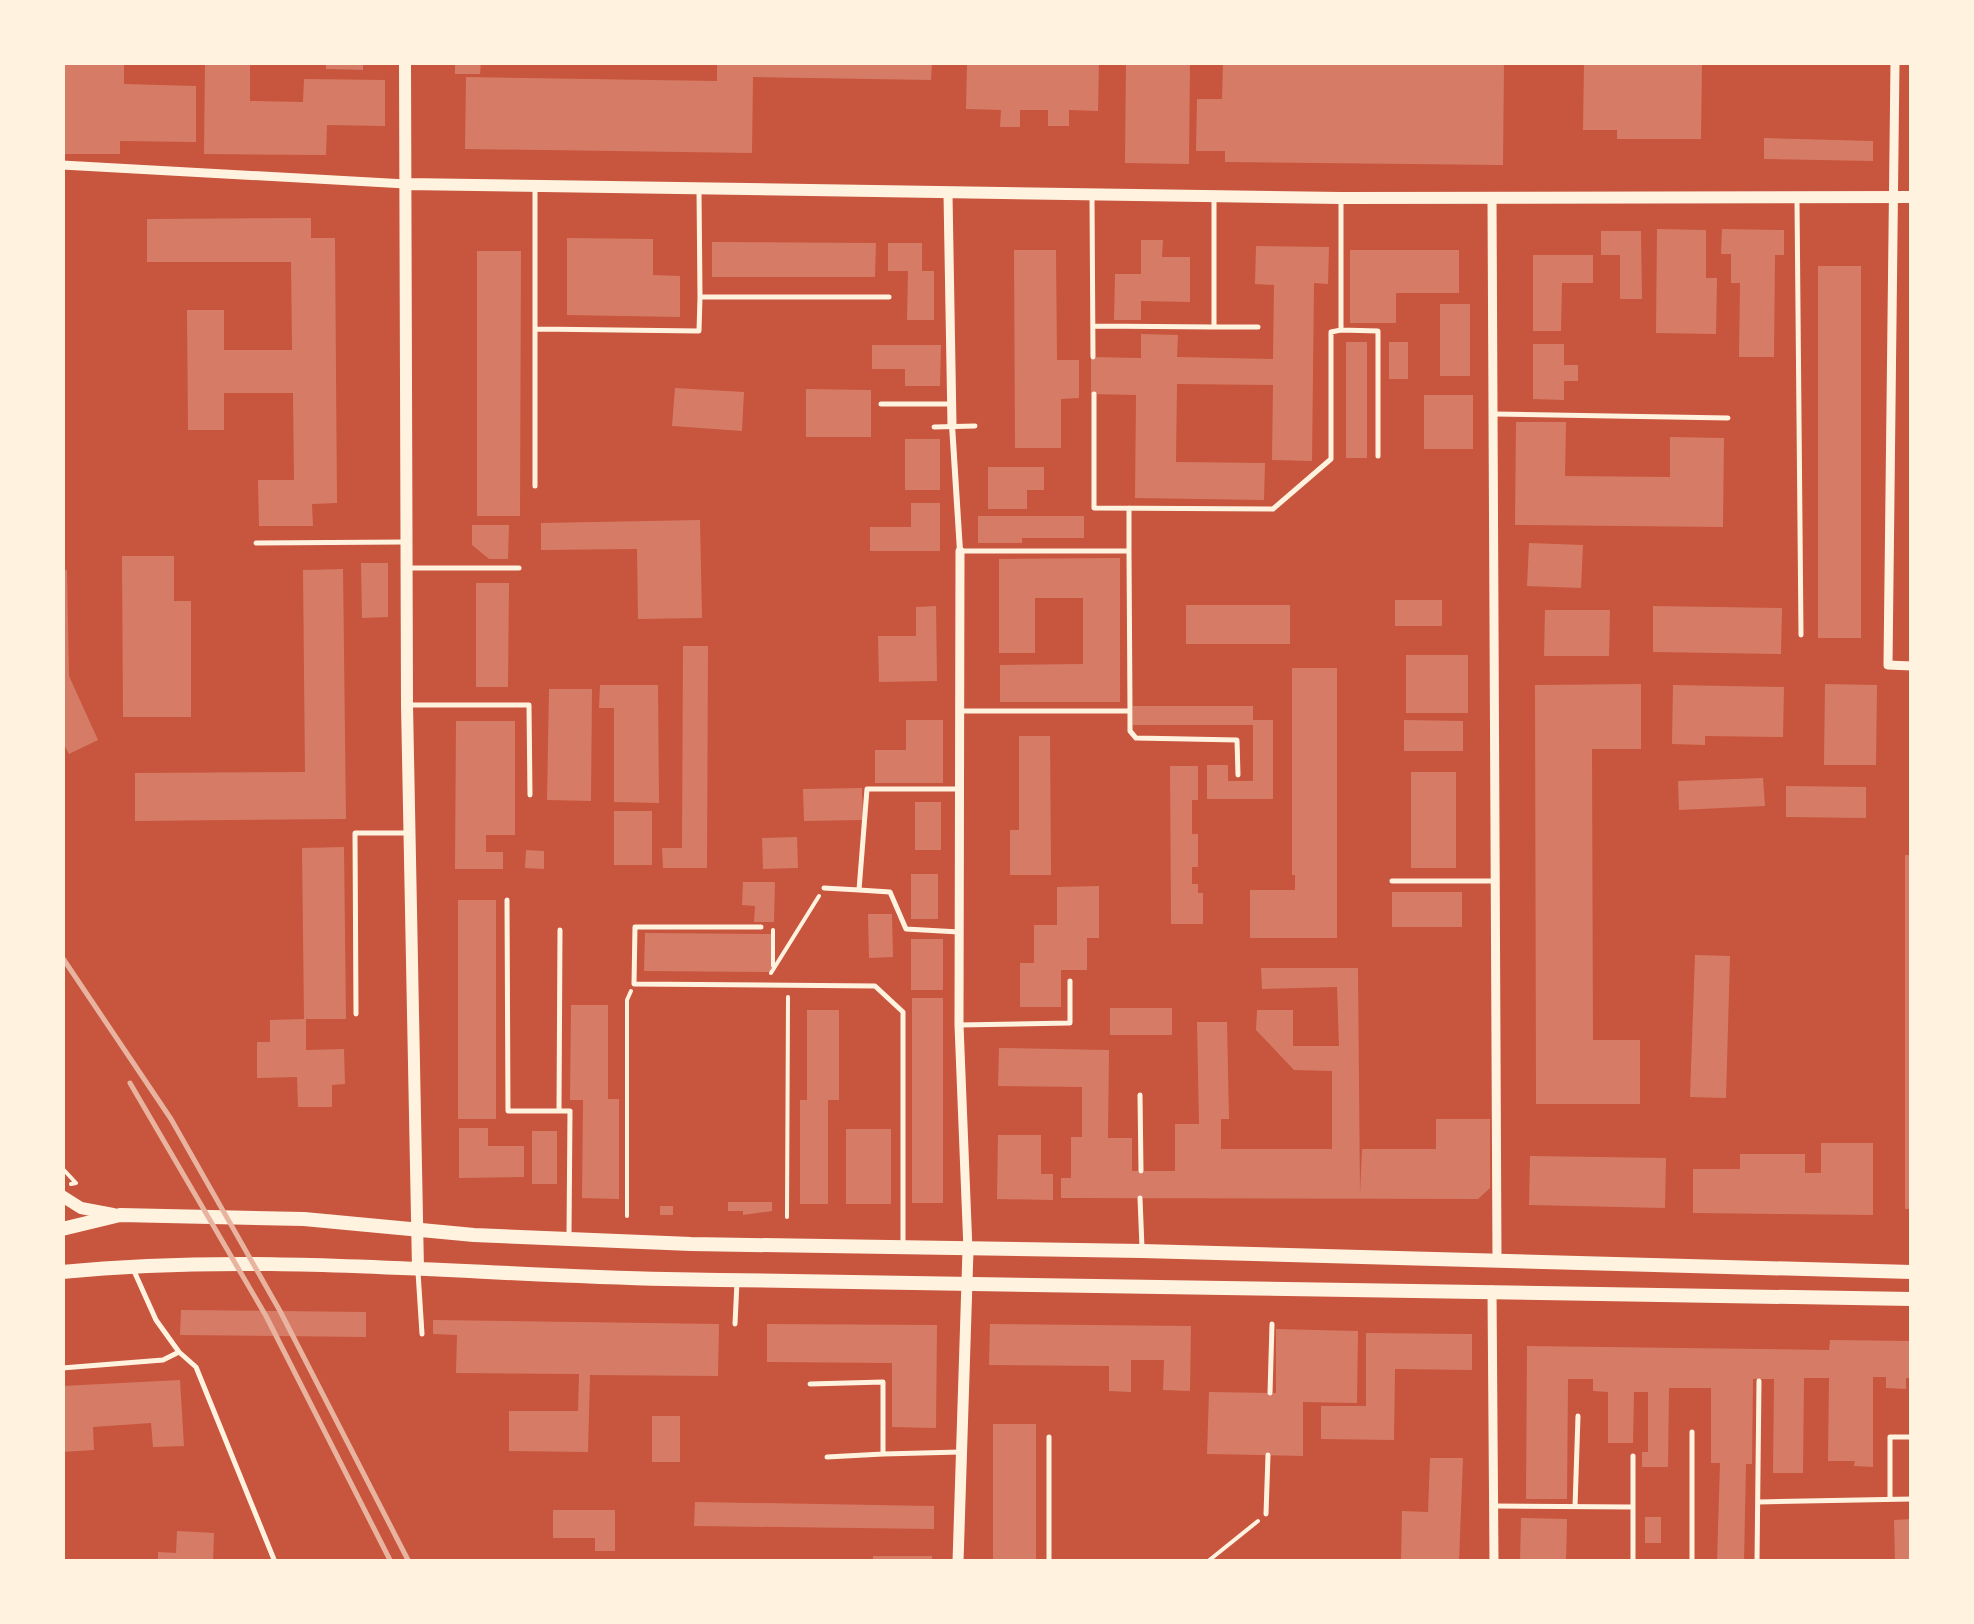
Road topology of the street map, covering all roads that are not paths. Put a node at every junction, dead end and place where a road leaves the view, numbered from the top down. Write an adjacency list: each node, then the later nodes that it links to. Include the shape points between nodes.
1 (405, 62): 4 (main road)
2 (1895, 62): 10 (street)
3 (62, 166): 4 (street)
4 (406, 184): 5 (main road); 34 (main road)
5 (535, 185): 6 (main road); 20 (lane)
6 (699, 186): 7 (main road); 15 (lane)
7 (948, 194): 8 (main road); 25 (street)
8 (1092, 195): 9 (main road); 17 (lane)
9 (1214, 196): 12 (main road); 18 (lane)
10 (1895, 197): 11 (main road); 14 (main road); 41 (street, via 1888,665)
11 (1912, 197)
12 (1341, 198): 13 (main road); 21 (lane)
13 (1492, 198): 14 (main road); 26 (street)
14 (1797, 198): 40 (lane)
15 (700, 297): 16 (lane); 20 (lane, via 699,331)
16 (890, 297)
17 (1093, 326): 18 (lane); 22 (lane)
18 (1214, 327): 19 (lane)
19 (1258, 327)
20 (535, 329): 32 (lane)
21 (1341, 330): 31 (lane, via 1378,331); 33 (lane, via 1331,332 1331,458 1274,508)
22 (1093, 358)
23 (1094, 394): 33 (lane, via 1094,508)
24 (881, 404): 25 (lane)
25 (951, 404): 28 (street)
26 (1492, 414): 27 (lane); 50 (street)
27 (1728, 418)
28 (952, 425): 29 (lane); 30 (lane); 37 (street)
29 (934, 426)
30 (975, 426)
31 (1378, 456)
32 (535, 486)
33 (1128, 508): 36 (lane)
34 (406, 542): 35 (lane); 38 (main road)
35 (256, 543)
36 (1129, 550): 37 (lane); 44 (lane)
37 (960, 551): 43 (street)
38 (406, 568): 39 (lane); 42 (main road)
39 (519, 568)
40 (1801, 635)
41 (1912, 666)
42 (407, 705): 47 (lane, via 529,705); 48 (main road)
43 (959, 711): 44 (lane); 46 (street)
44 (1130, 711): 45 (lane, via 1136,738 1237,740)
45 (1238, 775)
46 (959, 790): 52 (lane, via 867,789); 56 (street)
47 (530, 794)
48 (411, 833): 58 (lane, via 354,833); 66 (main road)
49 (1392, 881): 50 (lane)
50 (1495, 881): 72 (street)
51 (824, 888): 52 (lane)
52 (859, 890): 56 (lane, via 890,892 906,929)
53 (507, 900): 61 (lane, via 508,1112)
54 (761, 927): 69 (lane, via 635,927 634,984 875,986 903,1012)
55 (560, 930): 61 (lane)
56 (959, 932): 59 (street)
57 (1070, 981): 59 (lane, via 1070,1023)
58 (356, 1014)
59 (959, 1025): 70 (street)
60 (1140, 1095): 62 (lane)
61 (559, 1112): 68 (lane, via 570,1112)
62 (1141, 1171)
63 (62, 1196): 65 (main road, via 82,1208)
64 (1140, 1198): 71 (lane)
65 (120, 1215): 66 (main road, via 304,1218); 67 (main road)
66 (418, 1228): 68 (main road); 74 (main road)
67 (62, 1230)
68 (569, 1238): 69 (main road)
69 (903, 1248): 70 (main road)
70 (968, 1250): 71 (main road); 78 (street)
71 (1142, 1251): 72 (main road)
72 (1498, 1259): 76 (main road)
73 (132, 1266): 74 (main road); 75 (main road); 84 (lane, via 156,1320)
74 (418, 1269): 77 (main road); 83 (lane)
75 (62, 1272)
76 (1912, 1272)
77 (737, 1280): 78 (main road); 81 (lane)
78 (969, 1282): 79 (main road); 93 (street)
79 (1492, 1290): 80 (main road); 101 (street)
80 (1912, 1299)
81 (735, 1324)
82 (1272, 1324): 88 (lane)
83 (422, 1334)
84 (180, 1352): 85 (lane, via 163,1360); 105 (lane, via 196,1368)
85 (62, 1368)
86 (1759, 1381): 100 (lane)
87 (810, 1384): 94 (lane, via 883,1382)
88 (1270, 1392)
89 (1578, 1416): 102 (lane)
90 (1692, 1432): 110 (lane)
91 (1912, 1437): 98 (lane, via 1890,1437)
92 (1049, 1438): 107 (lane)
93 (960, 1452): 94 (lane); 106 (street)
94 (883, 1454): 97 (lane)
95 (1268, 1455): 104 (lane)
96 (1633, 1456): 103 (lane)
97 (827, 1457)
98 (1890, 1498): 99 (lane); 100 (lane)
99 (1912, 1498)
100 (1758, 1502): 111 (lane)
101 (1495, 1506): 102 (lane); 108 (street)
102 (1574, 1507): 103 (lane)
103 (1633, 1507): 109 (lane)
104 (1266, 1514)
105 (274, 1562)
106 (958, 1562)
107 (1049, 1562)
108 (1494, 1562)
109 (1632, 1562)
110 (1692, 1562)
111 (1757, 1562)

